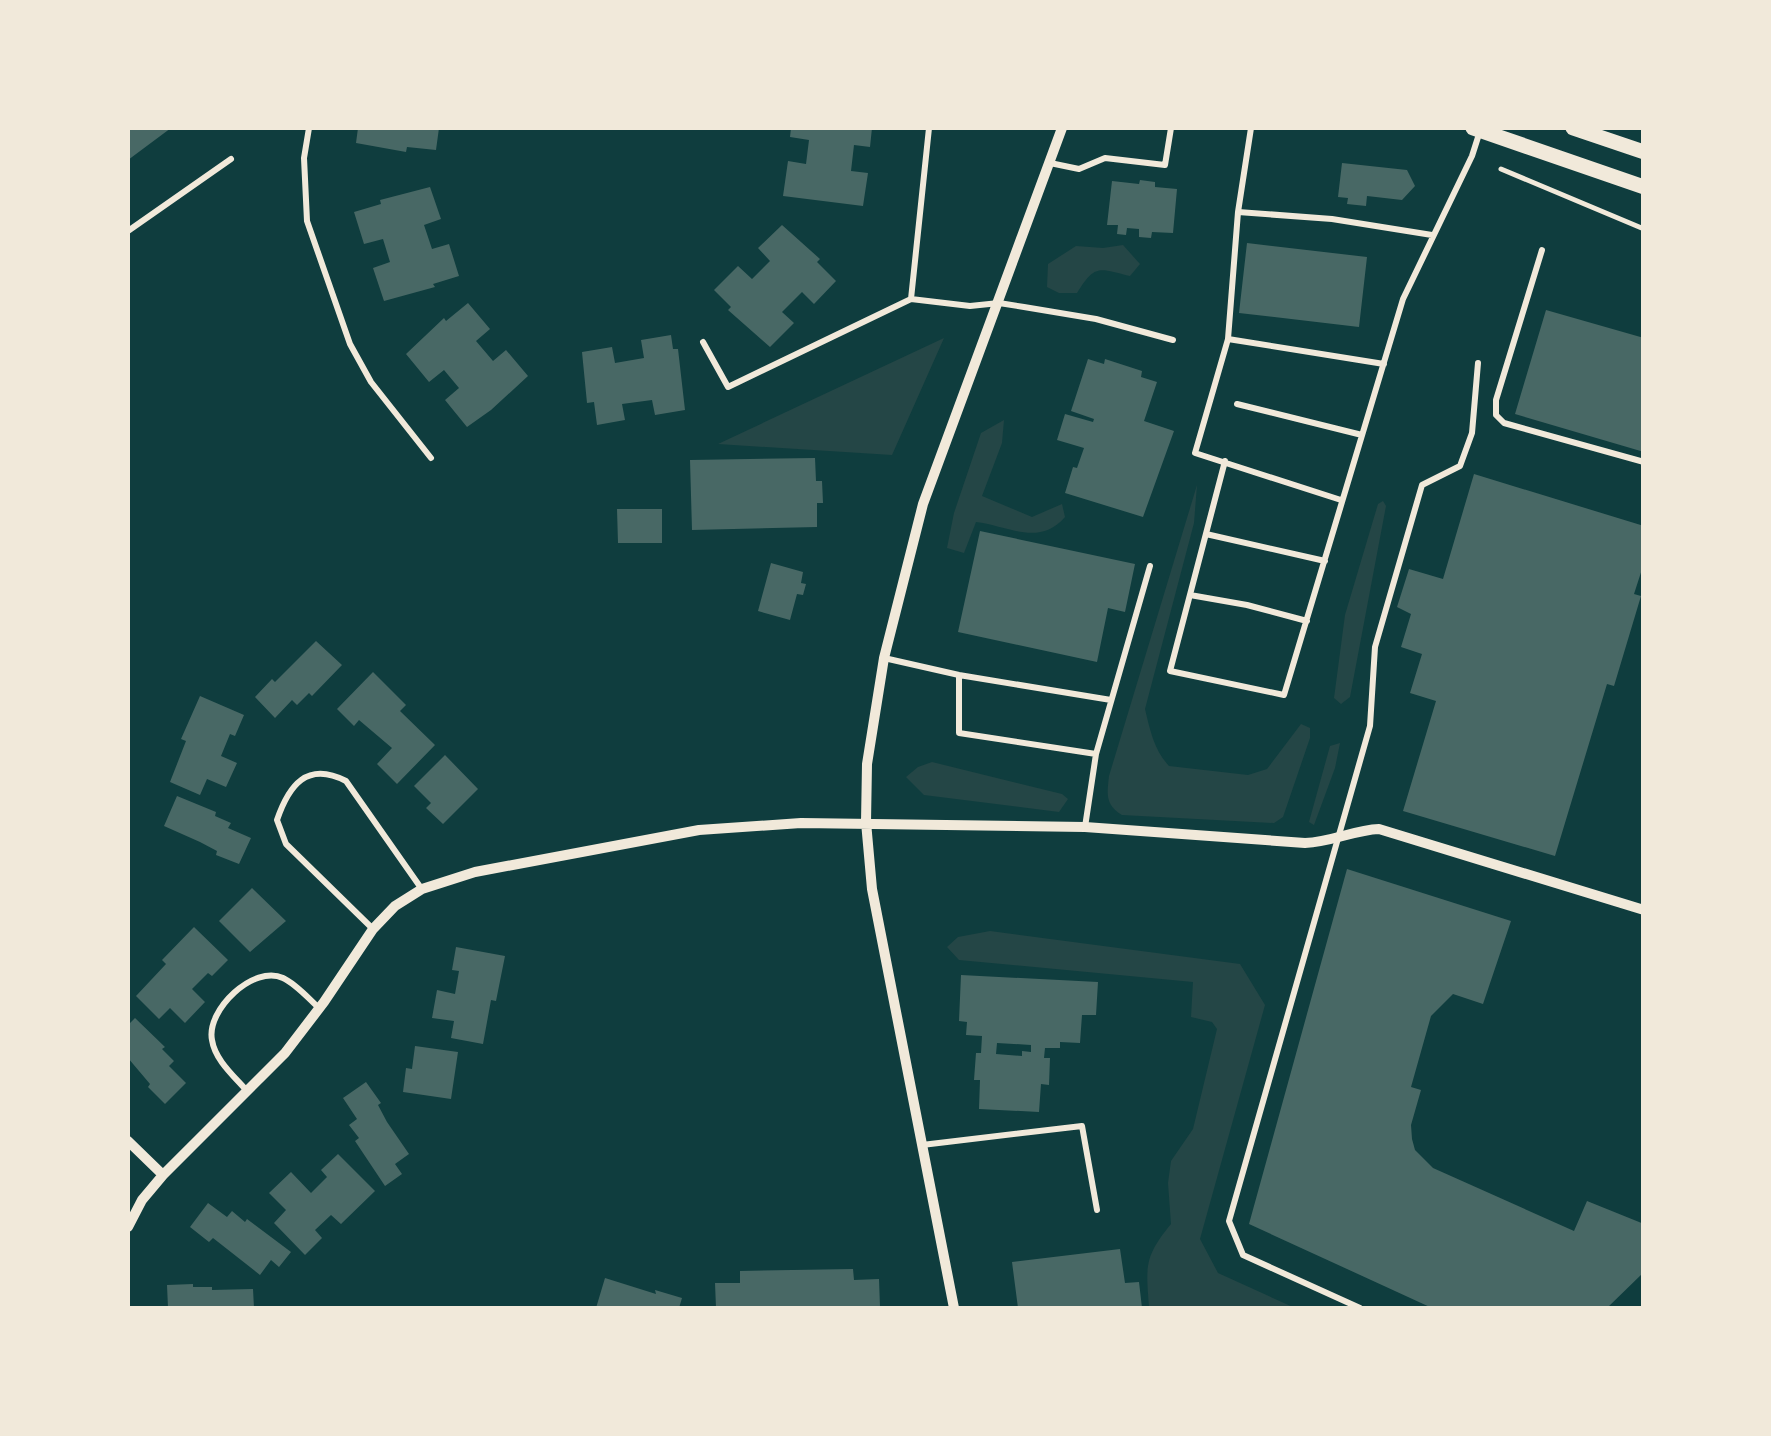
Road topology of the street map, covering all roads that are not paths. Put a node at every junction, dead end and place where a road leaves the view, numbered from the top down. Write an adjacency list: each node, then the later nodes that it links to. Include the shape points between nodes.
1 (309, 128): 26 (lane, via 307,222 350,344)
2 (929, 128): 17 (lane)
3 (1062, 128): 11 (street)
4 (1172, 128): 11 (lane, via 1165,165 1105,158 1079,169)
5 (1250, 128): 13 (lane)
6 (1477, 128): 12 (street); 15 (lane, via 1472,156)
7 (1573, 128): 8 (street)
8 (1610, 134): 9 (street)
9 (1644, 152)
10 (230, 159): 14 (lane)
11 (1050, 163): 18 (street)
12 (1644, 186)
13 (1238, 212): 15 (lane); 19 (lane)
14 (128, 231)
15 (1432, 235): 22 (lane)
16 (1542, 250): 28 (lane, via 1496,415 1504,423)
17 (910, 299): 18 (lane); 21 (lane, via 728,387)
18 (999, 303): 20 (lane); 35 (street, via 922,504)
19 (1228, 339): 22 (lane); 27 (lane, via 1195,453)
20 (1173, 340)
21 (703, 342)
22 (1384, 364): 25 (lane)
23 (1478, 364): 41 (lane, via 1472,433 1460,466 1422,485 1375,647 1370,726)
24 (1237, 404): 25 (lane)
25 (1362, 435): 29 (lane)
26 (431, 458)
27 (1225, 461): 29 (lane); 30 (lane)
28 (1644, 462)
29 (1342, 500): 31 (lane)
30 (1206, 534): 31 (lane); 33 (lane)
31 (1324, 561): 34 (lane)
32 (1150, 566): 37 (lane)
33 (1190, 595): 34 (lane); 34 (lane, via 1170,670 1189,675 1284,695)
34 (1307, 620)
35 (884, 658): 36 (lane); 39 (street, via 867,764)
36 (959, 675): 37 (lane); 38 (lane, via 959,733)
37 (1111, 700): 38 (lane)
38 (1096, 754): 40 (lane)
39 (866, 822): 40 (street); 42 (street, via 699,830 475,872); 48 (street, via 872,889)
40 (1085, 826): 41 (street)
41 (1337, 840): 43 (street, via 1380,829); 53 (lane, via 1229,1222 1243,1255)
42 (422, 889): 44 (street); 44 (lane, via 346,781 311,774 288,790 277,820 286,844)
43 (1644, 910)
44 (372, 929): 45 (street)
45 (319, 1008): 46 (street); 46 (lane, via 272,975 223,1001 211,1038)
46 (247, 1091): 49 (street)
47 (128, 1141): 49 (street)
48 (921, 1146): 50 (lane, via 1082,1126); 52 (street)
49 (163, 1175): 51 (street)
50 (1097, 1210)
51 (128, 1227)
52 (954, 1308)
53 (1360, 1308)

